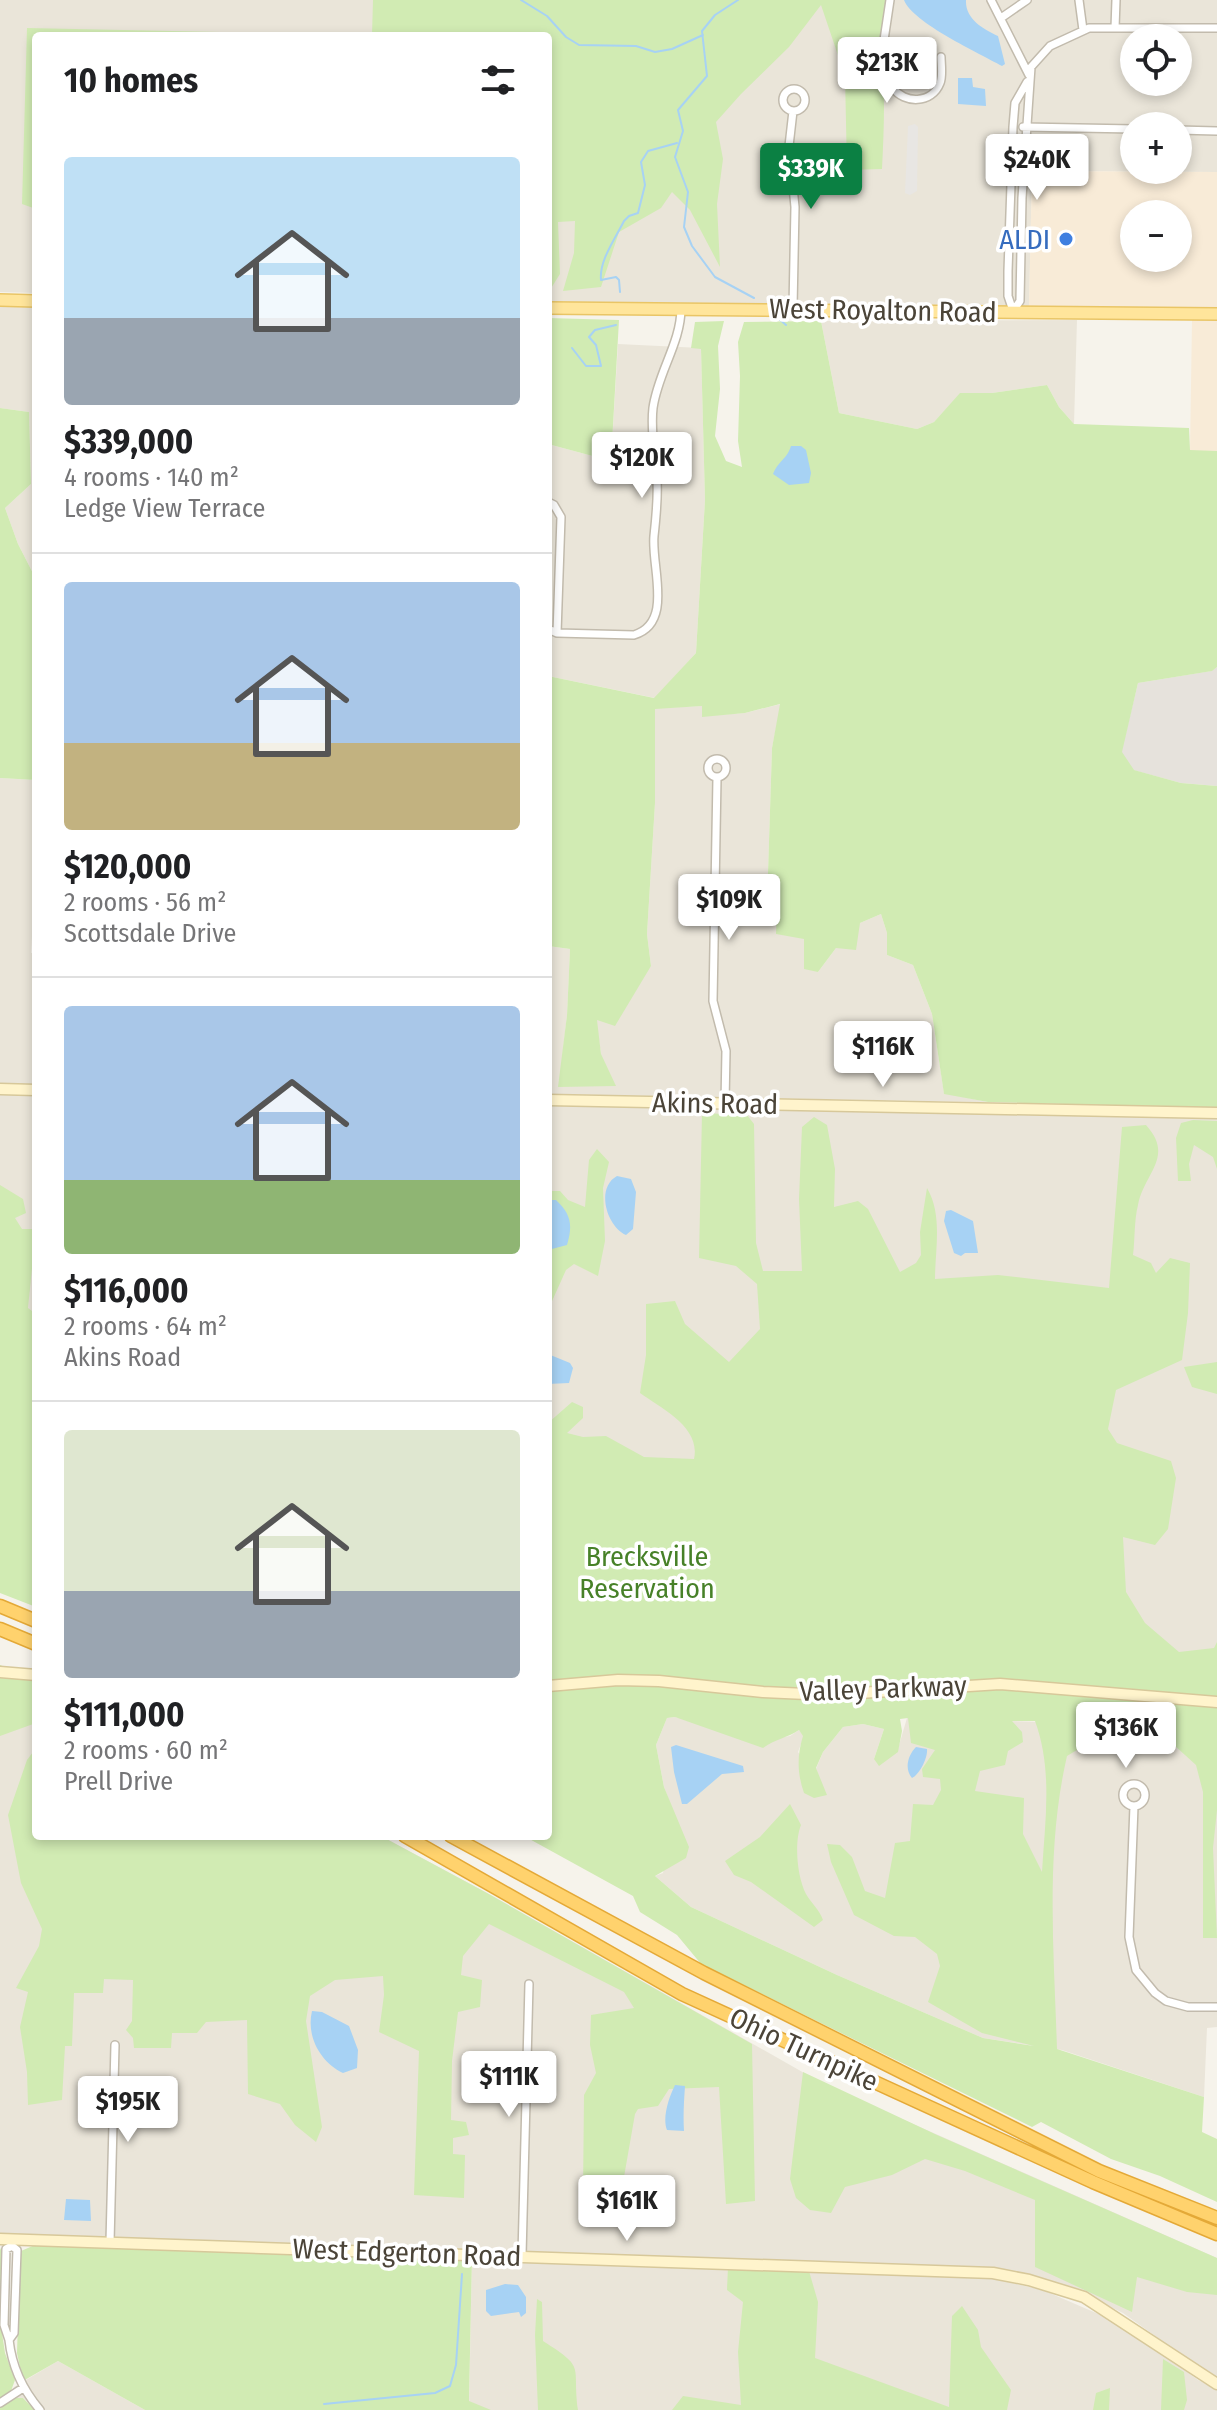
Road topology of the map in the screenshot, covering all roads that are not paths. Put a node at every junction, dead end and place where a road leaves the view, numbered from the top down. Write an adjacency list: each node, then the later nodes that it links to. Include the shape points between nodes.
1 (890, 0): 10 (street, via 884,40 897,93 917,100 932,94 940,83)
2 (991, 0): 6 (street)
3 (1027, 0): 6 (street)
4 (1079, 0): 9 (street)
5 (1116, 0): 7 (street)
6 (1001, 18): 11 (street)
7 (1115, 28): 8 (street); 9 (street)
8 (1217, 28)
9 (1083, 30): 11 (street, via 1050,46 1031,67)
10 (941, 57)
11 (1029, 78): 13 (street, via 1015,103); 14 (street)
12 (793, 111): 22 (street)
13 (1013, 127): 14 (street); 23 (street, via 1008,271)
14 (1025, 127): 15 (street); 23 (street, via 1020,301)
15 (1120, 129)
16 (1192, 130): 17 (street)
17 (1217, 131)
18 (0, 300): 19 (main road)
19 (32, 301)
20 (552, 308): 21 (main road, West Royalton Road)
21 (681, 308): 22 (main road, West Royalton Road); 27 (street, via 681,329 659,383 652,422 658,498 656,616 634,635)
22 (793, 308): 23 (main road, West Royalton Road)
23 (1013, 311): 24 (main road, West Royalton Road)
24 (1217, 314)
25 (552, 504): 27 (street, via 561,517)
26 (552, 631): 27 (street)
27 (557, 633)
28 (717, 778): 32 (street, via 713,1001 726,1051)
29 (0, 1089): 30 (street)
30 (32, 1090)
31 (552, 1100): 32 (street, Akins Road)
32 (725, 1103): 33 (street, Akins Road)
33 (1217, 1113)
34 (0, 1606): 35 (highway)
35 (32, 1619)
36 (0, 1629): 37 (highway)
37 (32, 1642)
38 (0, 1672): 39 (street)
39 (32, 1675)
40 (552, 1686): 41 (street, Valley Parkway, via 659,1681 828,1695 1000,1684)
41 (1217, 1702)
42 (1134, 1806): 46 (street, via 1129,1937 1136,1970 1166,2001)
43 (412, 1840): 49 (highway, Ohio Turnpike, via 682,1994)
44 (458, 1840): 48 (highway, Ohio Turnpike, via 760,2002 1099,2171)
45 (529, 1984): 53 (street)
46 (1217, 2007)
47 (115, 2045): 51 (street)
48 (1217, 2218)
49 (1217, 2234)
50 (0, 2239): 52 (street, West Edgerton Road)
51 (110, 2242): 52 (street, West Edgerton Road); 53 (street, West Edgerton Road)
52 (12, 2243): 55 (street, via 6,2249 4,2325)
53 (522, 2255): 54 (street, West Edgerton Road, via 993,2273 1084,2297)
54 (1217, 2384)
55 (23, 2388): 56 (street); 57 (street)
56 (0, 2403)
57 (40, 2410)

